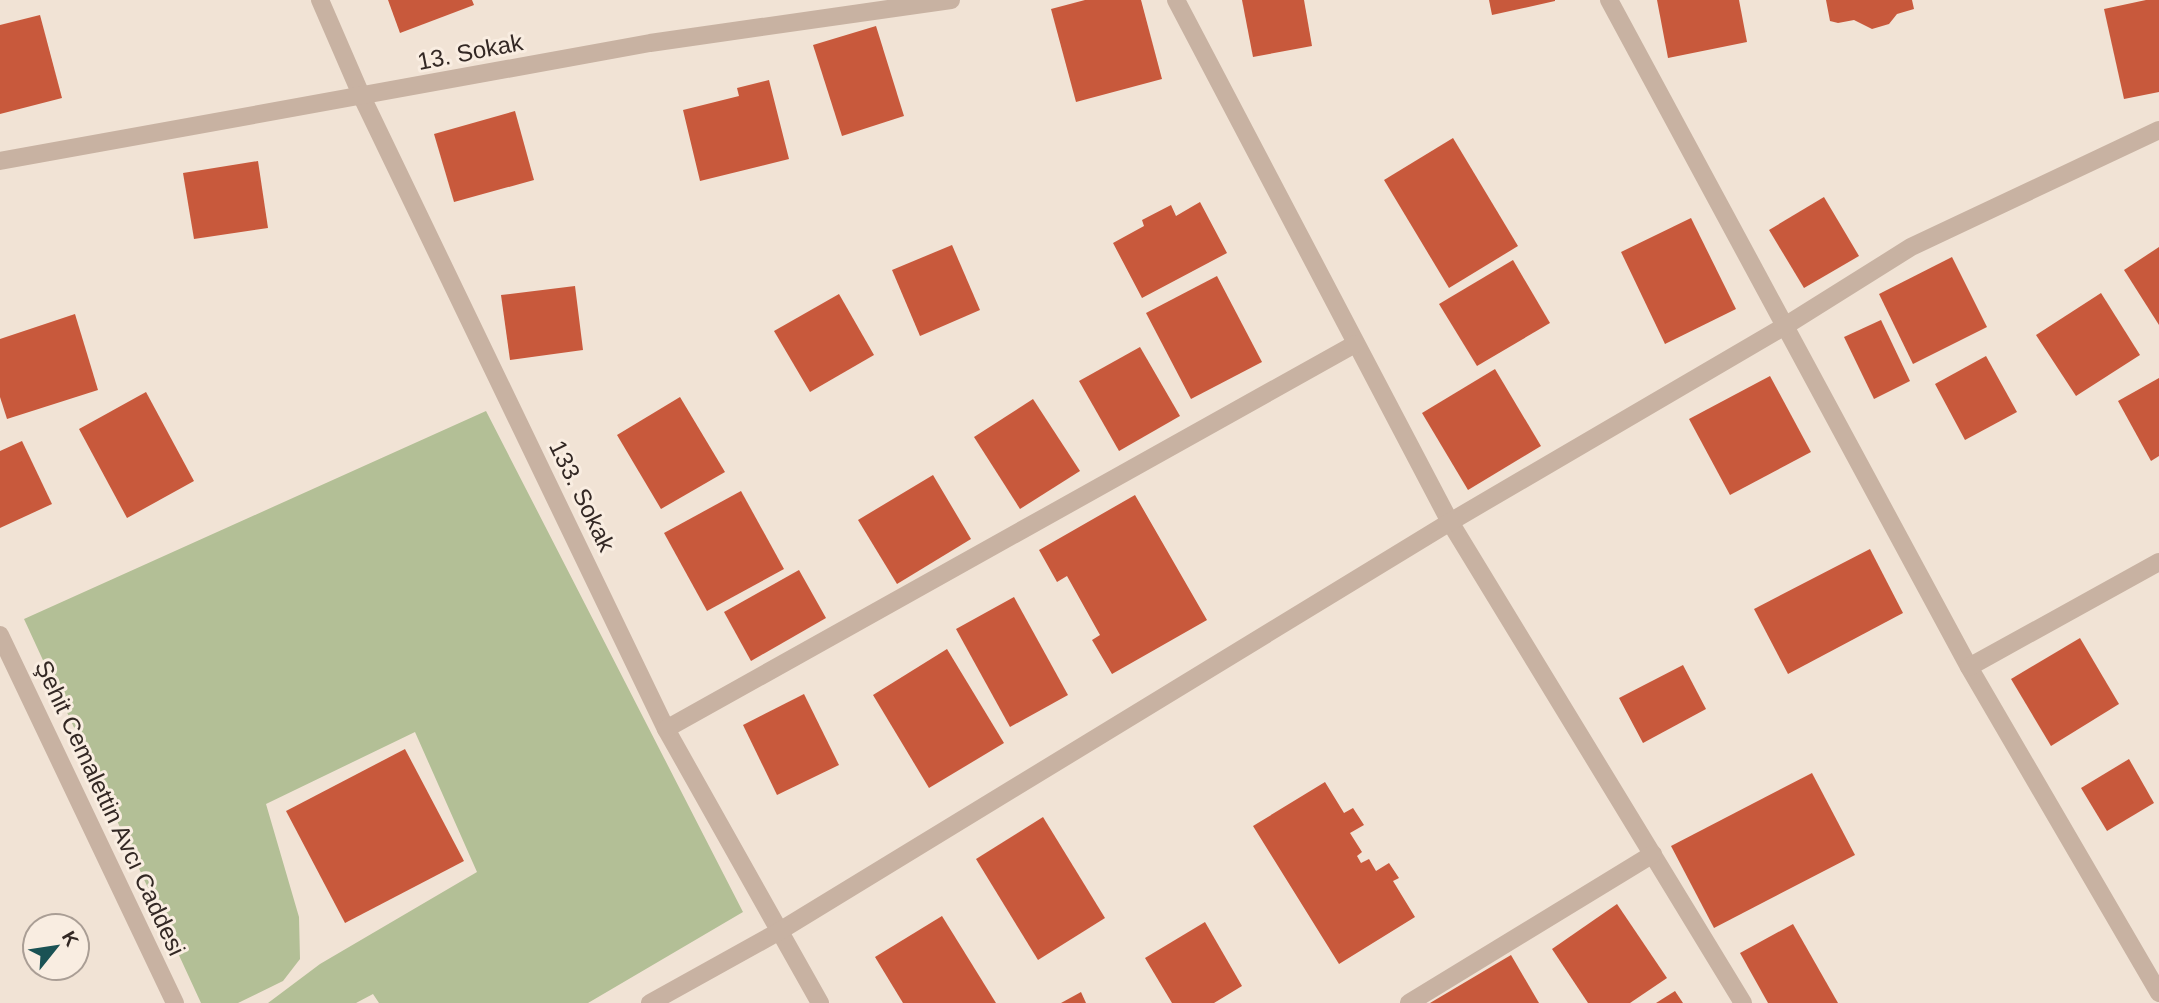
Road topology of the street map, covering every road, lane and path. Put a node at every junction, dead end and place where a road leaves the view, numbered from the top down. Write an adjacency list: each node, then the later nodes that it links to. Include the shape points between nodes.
1 (320, 0): 5 (street, 133. Sokak)
2 (951, 0): 5 (street, 13. Sokak, via 650,43)
3 (1177, 0): 9 (street)
4 (1609, 0): 8 (street)
5 (362, 97): 7 (street, 13. Sokak); 14 (street, 133. Sokak)
6 (2159, 130): 8 (street, via 1911,247)
7 (0, 161)
8 (1785, 326): 10 (street); 13 (street)
9 (1355, 344): 10 (street); 14 (street)
10 (1450, 522): 15 (street); 16 (street)
11 (2159, 562): 13 (street)
12 (0, 635): 18 (street, Şehit Cemalettin Avcı Caddesi)
13 (1969, 667): 17 (street)
14 (666, 729): 16 (street, 133. Sokak)
15 (1653, 854): 21 (street); 22 (street)
16 (778, 932): 19 (street); 20 (street, 133. Sokak)
17 (2159, 993)
18 (175, 1003)
19 (650, 1003)
20 (820, 1003)
21 (1409, 1003)
22 (1743, 1003)

